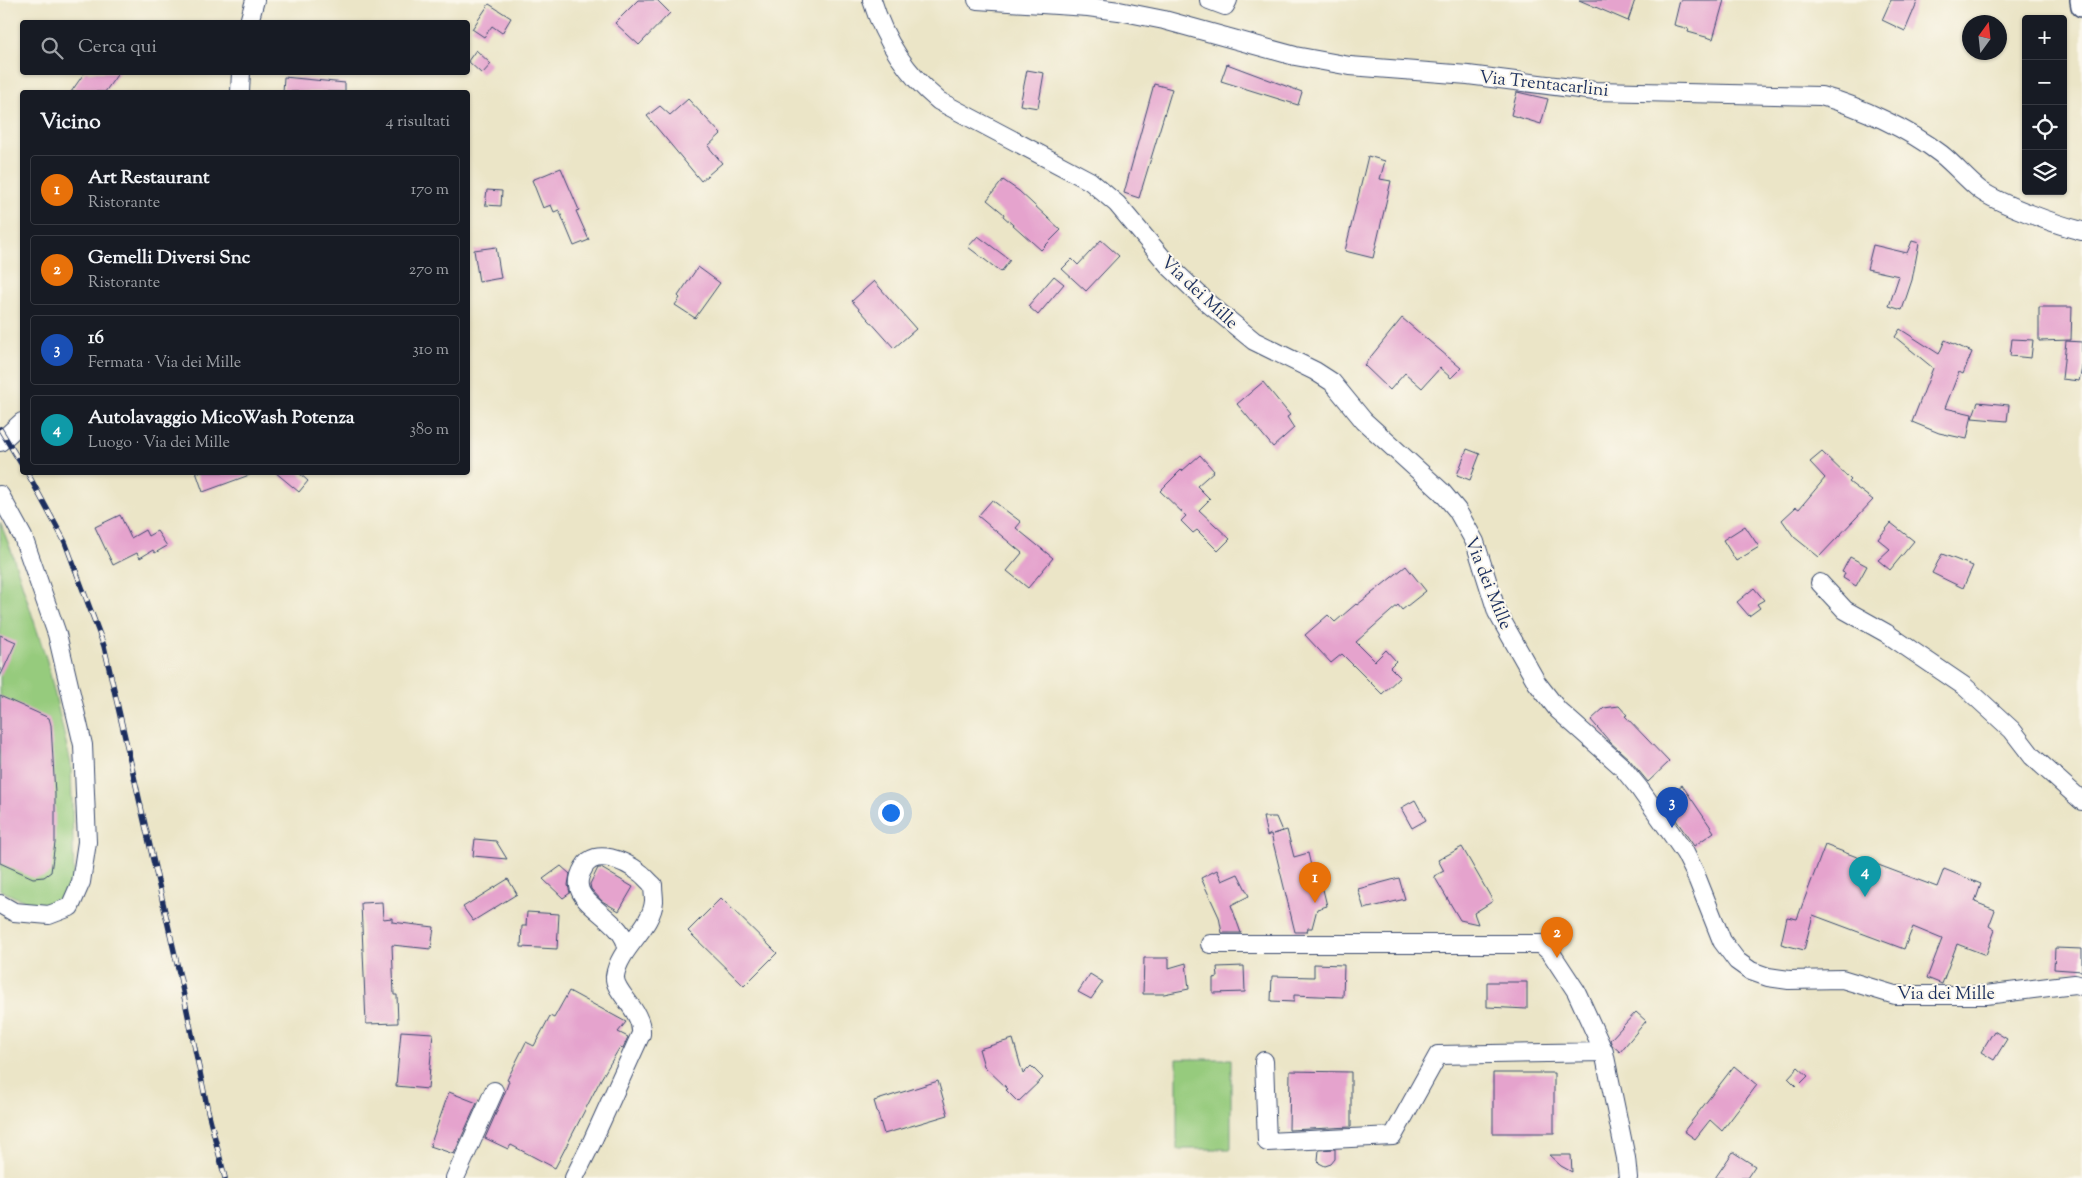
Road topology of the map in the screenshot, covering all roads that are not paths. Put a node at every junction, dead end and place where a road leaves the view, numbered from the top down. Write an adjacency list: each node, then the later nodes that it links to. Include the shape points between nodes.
1 (255, 0): 8 (street)
2 (872, 0): 20 (street, Via dei Mille, via 879,23 893,48 924,89 939,101 1090,181 1117,204 1170,267 1209,304 1254,341 1332,382 1364,421 1442,492 1457,510 1475,542 1497,612 1537,683 1558,710 1621,766 1639,788 1685,853 1722,941 1737,961 1768,977 1842,979 1895,995 1986,996 2075,984)
3 (977, 0): 11 (street, Via Trentacarlini, via 1119,11 1295,56 1350,66 1468,75 1595,91 1821,96 1857,108 1915,137 1945,157 1994,198)
4 (1209, 0): 5 (street, via 1226,6)
5 (1228, 0)
6 (2081, 0): 7 (main road)
7 (2082, 6)
8 (250, 20)
9 (241, 75): 10 (street)
10 (240, 90)
11 (2082, 231)
12 (20, 424): 13 (street)
13 (0, 442)
14 (0, 495): 17 (street, via 23,537 57,634 83,745 87,842 80,882 70,906 50,915 14,912)
15 (1820, 582): 16 (street, via 1846,610 1964,686 2012,730 2032,756)
16 (2082, 800)
17 (0, 904)
18 (1210, 944): 21 (street, via 1542,944 1552,953 1576,991)
19 (627, 949): 19 (street, via 642,928 654,902 653,885 639,871 612,858 596,857 585,865 578,885 581,893 619,930 627,942); 25 (street, via 615,976 616,983 636,1014 641,1034)
20 (2082, 986)
21 (1604, 1052): 22 (street, via 1438,1055 1393,1136 1267,1142); 26 (street)
22 (1264, 1061)
23 (494, 1091): 24 (street)
24 (454, 1178)
25 (574, 1178)
26 (1628, 1178)

